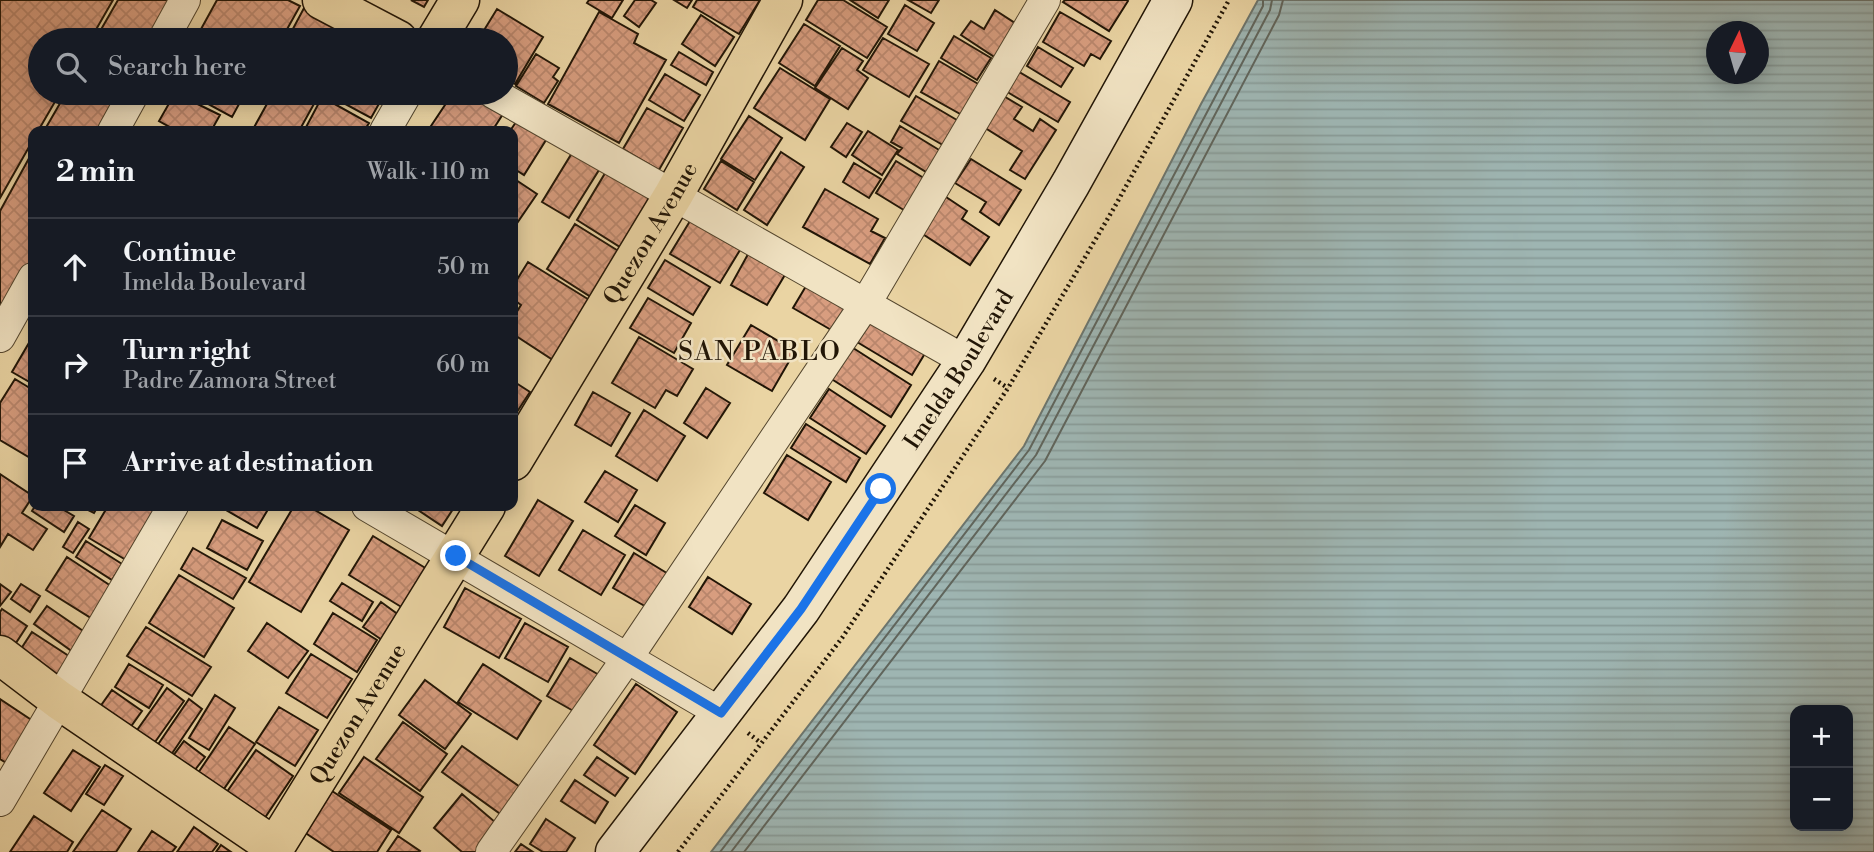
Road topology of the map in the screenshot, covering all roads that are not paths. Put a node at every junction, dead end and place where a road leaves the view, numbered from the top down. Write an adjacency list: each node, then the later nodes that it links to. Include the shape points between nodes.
1 (185, 0): 7 (street)
2 (322, 0): 8 (main road)
3 (460, 0): 9 (main road)
4 (783, 0): 15 (main road, Quezon Avenue)
5 (1045, 0): 16 (street)
6 (1173, 0): 19 (main road, Imelda Boulevard)
7 (170, 28)
8 (375, 28)
9 (443, 28)
10 (127, 105): 13 (street)
11 (400, 105): 14 (street)
12 (515, 105): 15 (street)
13 (116, 126)
14 (388, 126)
15 (674, 194): 16 (street); 20 (main road, Quezon Avenue)
16 (866, 303): 19 (street); 26 (street)
17 (26, 308): 18 (street)
18 (0, 337)
19 (966, 361): 28 (main road, Imelda Boulevard, via 801,609)
20 (518, 453)
21 (170, 511): 27 (street)
22 (376, 511): 24 (street)
23 (483, 511): 24 (main road, Quezon Avenue)
24 (456, 556): 26 (street); 30 (main road, Quezon Avenue)
25 (0, 655): 27 (main road)
26 (628, 657): 28 (street); 31 (street)
27 (59, 700): 29 (street); 30 (main road)
28 (721, 713): 32 (main road, Imelda Boulevard)
29 (0, 801)
30 (276, 850)
31 (491, 852)
32 (615, 852)

